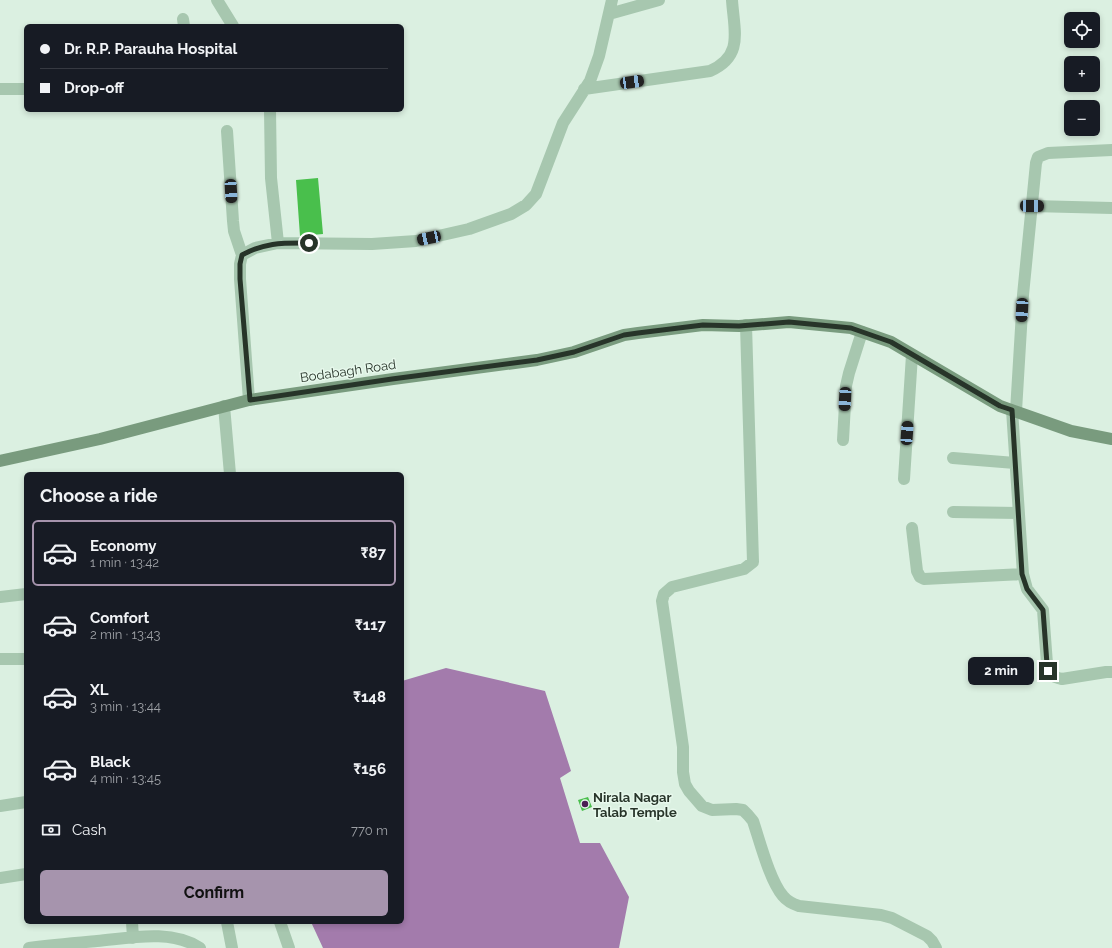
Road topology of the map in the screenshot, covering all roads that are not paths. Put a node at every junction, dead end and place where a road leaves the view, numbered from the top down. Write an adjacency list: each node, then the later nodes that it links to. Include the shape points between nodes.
1 (217, 0): 6 (street)
2 (612, 0): 5 (street)
3 (659, 0): 5 (street)
4 (732, 0): 9 (street, via 734,50 720,67 710,71)
5 (610, 14): 9 (street, via 599,56 590,81)
6 (232, 24)
7 (0, 89): 8 (street)
8 (24, 89)
9 (584, 89): 15 (street, via 562,123 536,194 526,205 511,214 469,229 416,241 372,244)
10 (270, 112): 15 (street, via 271,178)
11 (227, 131): 16 (street, via 233,221)
12 (1112, 150): 13 (street, via 1048,153 1040,156 1036,163)
13 (1032, 206): 14 (street); 22 (street)
14 (1112, 208)
15 (278, 243): 16 (street, via 255,248)
16 (242, 255): 20 (street, via 240,279)
17 (743, 326): 18 (street, Bodabagh Road, via 789,322 851,328); 20 (street, Bodabagh Road, via 703,325 624,335 574,352 530,361); 51 (street, via 753,562 744,569 672,587 664,594 662,601 684,747 684,784 695,799 707,808 743,810 748,814 753,821 774,881 784,898 790,902 798,906 887,917 927,936)
18 (862, 332): 19 (street, Bodabagh Road, via 891,342); 24 (street, via 848,374)
19 (912, 355): 22 (street, Bodabagh Road, via 1000,406); 29 (street)
20 (250, 400): 21 (street, Bodabagh Road)
21 (224, 406): 26 (street, Bodabagh Road, via 100,439); 28 (street)
22 (1014, 411): 23 (street, Bodabagh Road, via 1071,431); 27 (street)
23 (1112, 439)
24 (843, 440)
25 (953, 458): 27 (street)
26 (0, 461)
27 (1016, 463): 31 (street)
28 (230, 472)
29 (904, 480)
30 (953, 512): 31 (street)
31 (1019, 513): 33 (street)
32 (912, 528): 33 (street, via 917,570 924,579)
33 (1022, 574): 38 (street, via 1027,589 1043,610 1047,664 1051,675 1062,679)
34 (24, 594): 35 (street)
35 (0, 597)
36 (0, 659): 37 (street)
37 (24, 659)
38 (1112, 672)
39 (24, 802): 40 (street)
40 (0, 806)
41 (24, 874): 42 (street)
42 (0, 878)
43 (133, 924): 46 (street)
44 (227, 924): 49 (street)
45 (281, 924): 50 (street)
46 (139, 941): 47 (street); 48 (street, via 167,937 184,940)
47 (29, 948)
48 (200, 948)
49 (232, 948)
50 (289, 948)
51 (936, 948)

